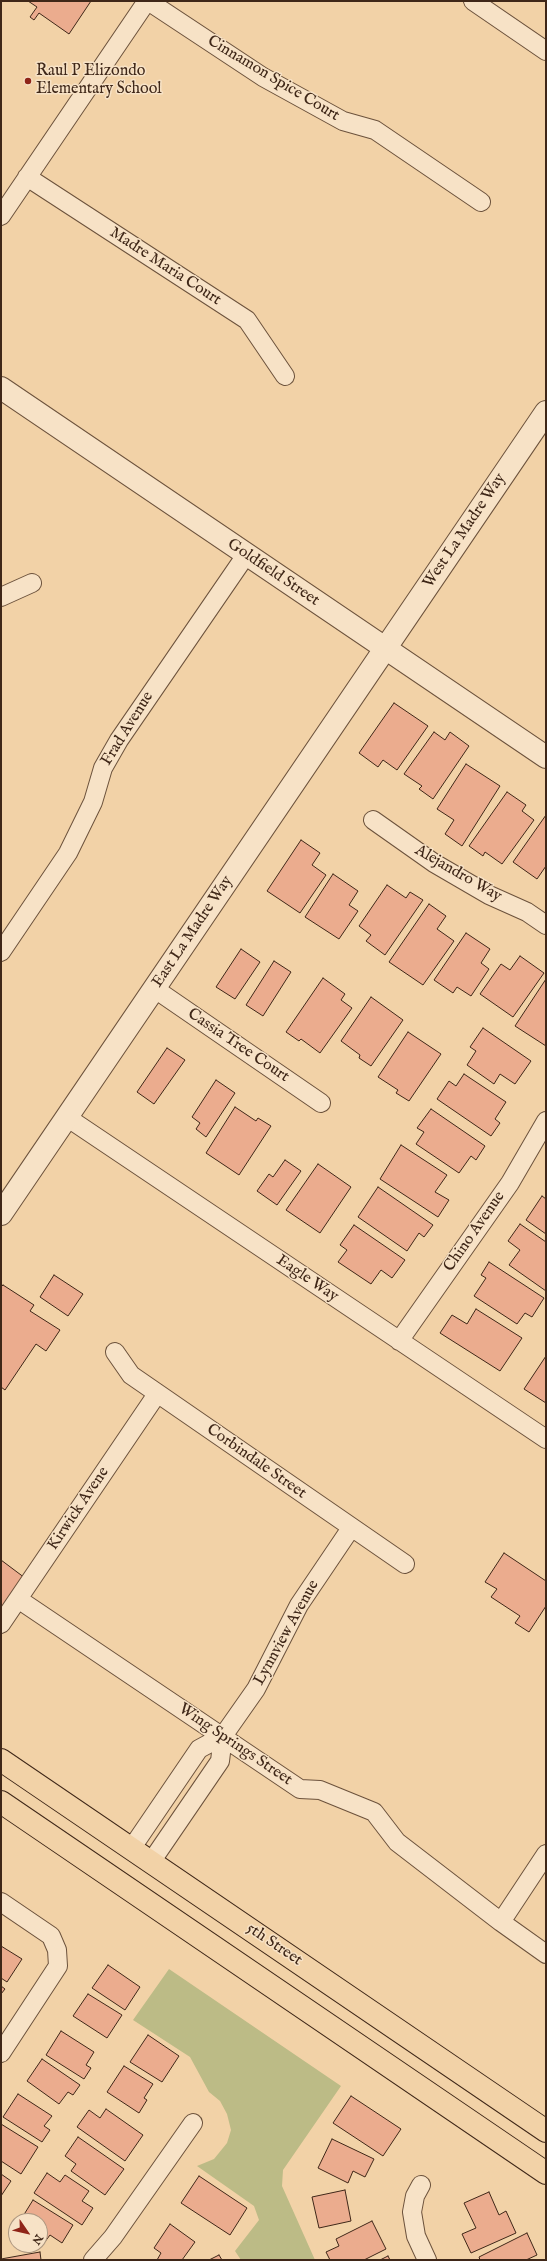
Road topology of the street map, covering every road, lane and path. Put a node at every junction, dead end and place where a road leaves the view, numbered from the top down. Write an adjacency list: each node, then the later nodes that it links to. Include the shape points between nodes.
1 (147, 1): 4 (street); 5 (street, Cinnamon Spice Court, via 263,77 343,121 375,130)
2 (473, 1): 3 (street)
3 (546, 51)
4 (27, 177): 6 (street); 7 (street, Madre Maria Court, via 247,320)
5 (481, 202)
6 (1, 216)
7 (285, 376)
8 (1, 388): 10 (street, Goldfield Street)
9 (546, 412): 13 (street, West La Madre Way)
10 (246, 555): 13 (street, Goldfield Street); 17 (street, Frad Avenue, via 118,740 102,768 93,802 68,853)
11 (32, 583): 12 (street)
12 (1, 597)
13 (384, 649): 14 (street, Goldfield Street); 18 (street, East La Madre Way)
14 (546, 756)
15 (373, 820): 16 (street, Alejandro Way, via 434,863 489,895 527,912)
16 (546, 925)
17 (1, 952)
18 (155, 990): 19 (street, Cassia Tree Court); 20 (street, East La Madre Way)
19 (321, 1103)
20 (68, 1118): 22 (street, East La Madre Way); 23 (street, Eagle Way)
21 (546, 1120): 23 (street, Chino Avenue, via 510,1183)
22 (1, 1214)
23 (399, 1341): 26 (street, Eagle Way)
24 (115, 1352): 25 (street, Corbindale Street, via 131,1375)
25 (157, 1394): 27 (street, Corbindale Street); 29 (street, Kirwick Avene)
26 (546, 1439)
27 (351, 1528): 28 (street, Corbindale Street); 31 (street, Lynnview Avenue, via 299,1605 256,1689)
28 (405, 1564)
29 (18, 1599): 30 (street, Kirwick Avene); 31 (street, Wing Springs Street)
30 (1, 1624)
31 (223, 1736): 34 (street, Lynnview Avenue, via 199,1749); 36 (street, Lynnview Avenue, via 220,1761); 38 (street, Wing Springs Street, via 300,1789 320,1790 374,1812 397,1842)
32 (1, 1760): 34 (main road, 5th Street)
33 (1, 1802): 43 (main road)
34 (131, 1849): 36 (main road, 5th Street)
35 (546, 1854): 38 (street)
36 (151, 1862): 42 (main road, 5th Street)
37 (1, 1902): 40 (street, via 51,1936 57,1950 58,1966)
38 (501, 1922): 39 (street, Wing Springs Street)
39 (546, 1954)
40 (1, 2053)
41 (193, 2123): 45 (street, via 113,2237)
42 (546, 2131)
43 (546, 2173)
44 (421, 2184): 46 (street, via 415,2196 412,2212 416,2236)
45 (93, 2260)
46 (426, 2260)

